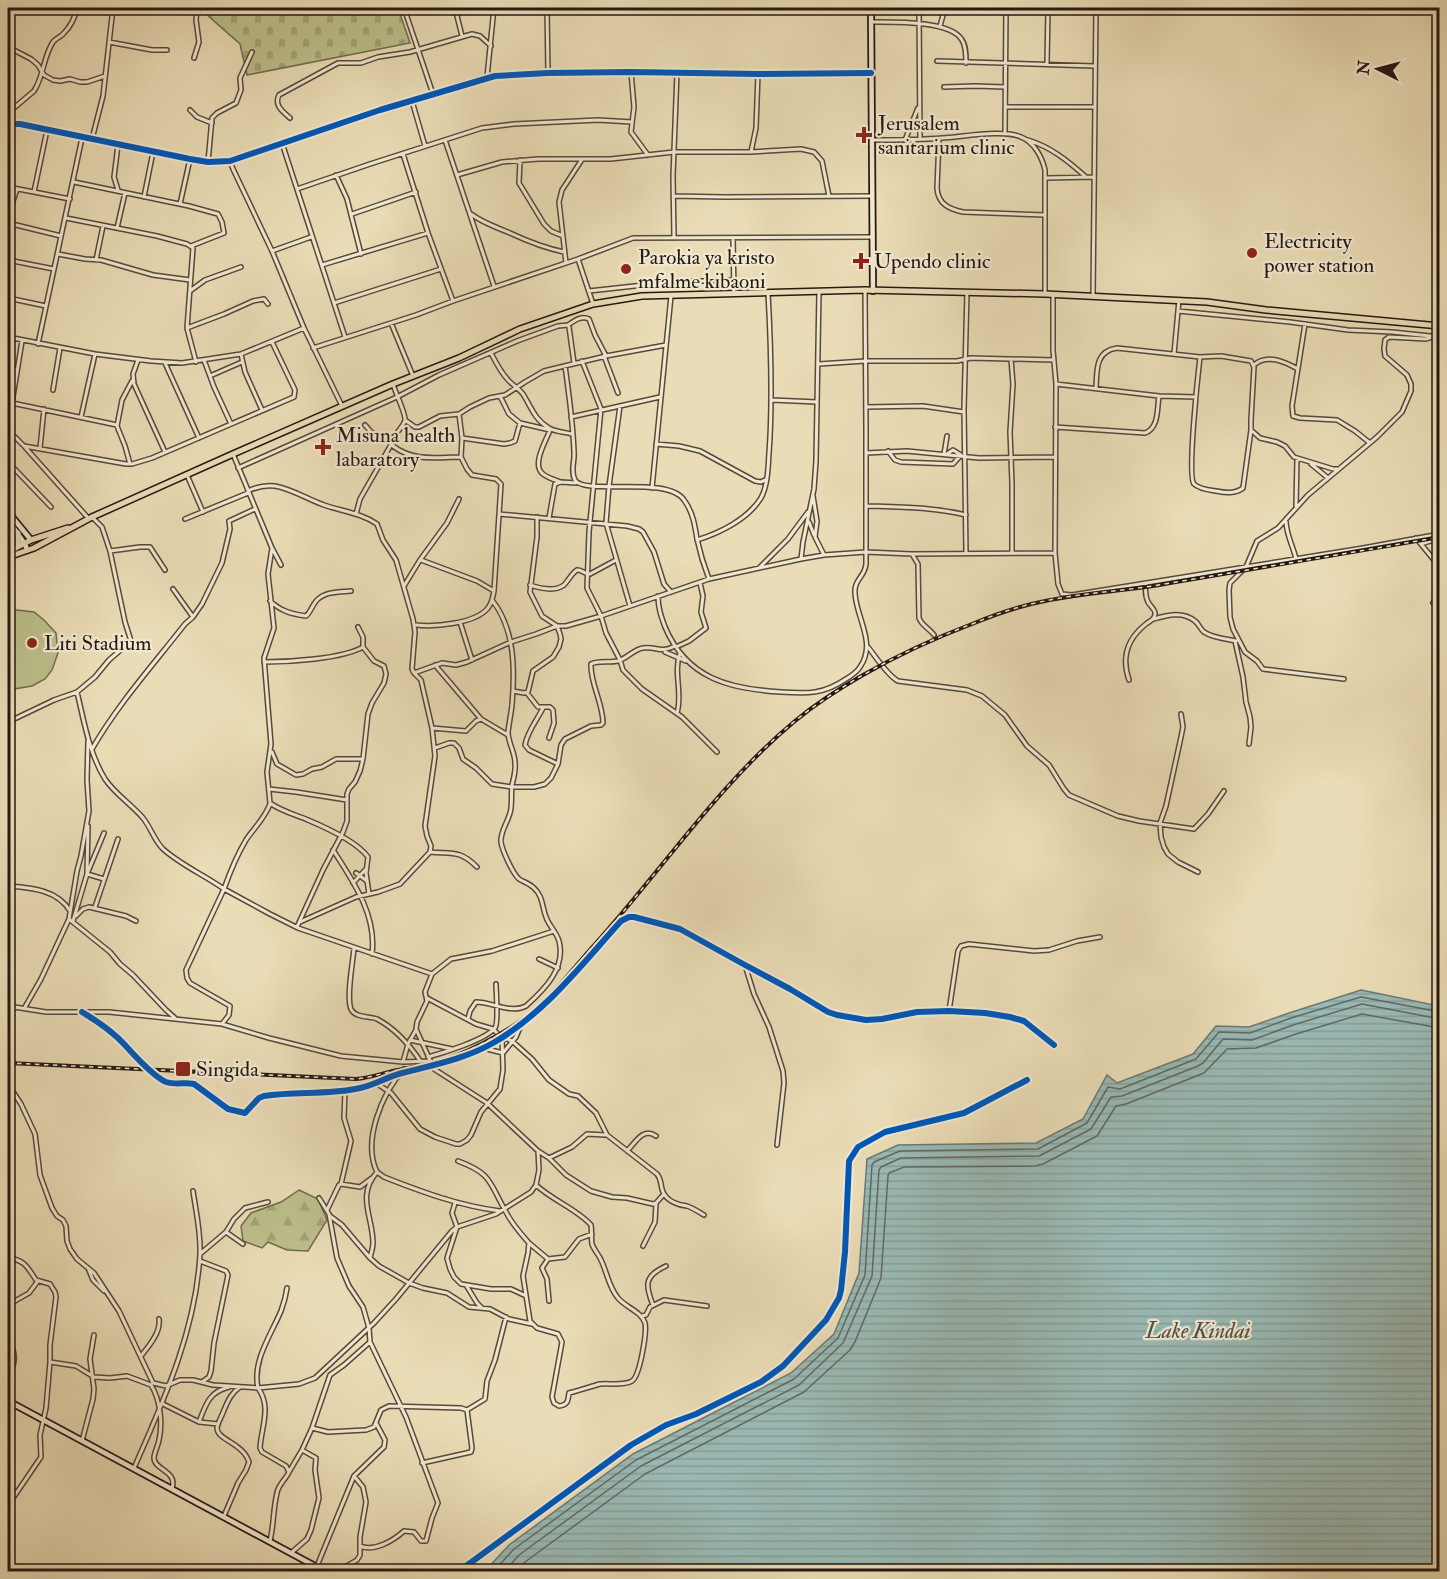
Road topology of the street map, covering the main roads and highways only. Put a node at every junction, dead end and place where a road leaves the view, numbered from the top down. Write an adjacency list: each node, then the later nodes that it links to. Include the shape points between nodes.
1 (871, 8): 2 (main road)
2 (873, 291): 3 (highway, via 1179,300); 6 (highway, via 671,294 593,304 520,329)
3 (1440, 326)
4 (8, 512): 8 (main road)
5 (8, 520): 7 (main road)
6 (78, 524): 8 (highway); 10 (highway)
7 (18, 533): 8 (main road); 9 (highway)
8 (28, 542): 9 (highway); 10 (main road)
9 (18, 547): 11 (highway)
10 (27, 550): 12 (highway)
11 (8, 552)
12 (8, 557)
13 (8, 1401): 14 (main road)
14 (326, 1572)

